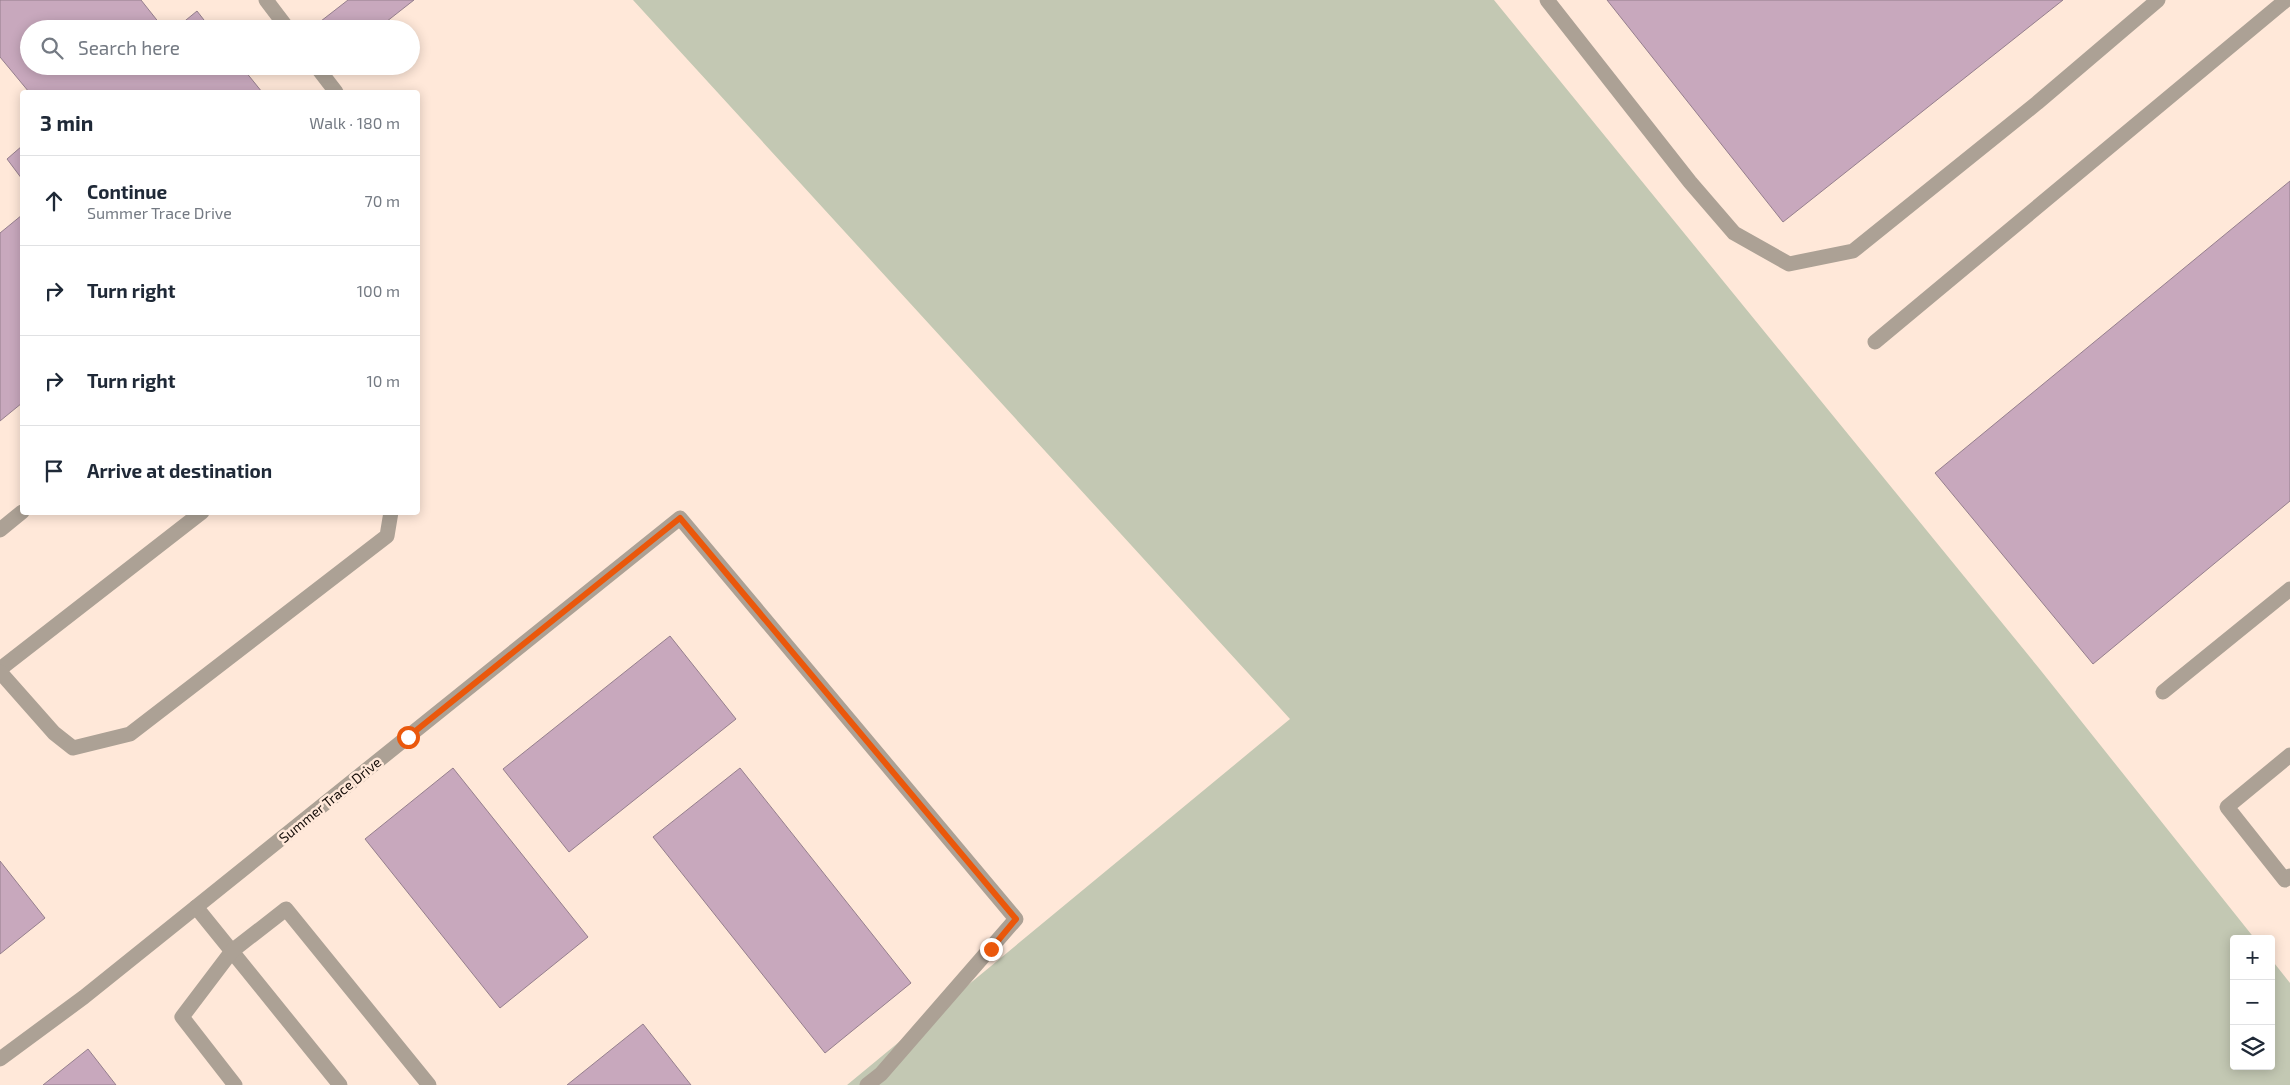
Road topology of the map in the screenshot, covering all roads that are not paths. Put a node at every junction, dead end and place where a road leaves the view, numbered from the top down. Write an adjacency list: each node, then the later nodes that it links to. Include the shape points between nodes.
1 (266, 0): 5 (street)
2 (1547, 0): 3 (street, via 1734,233 1789,264 1853,251 2037,103)
3 (2158, 0)
4 (2286, 0): 8 (street)
5 (281, 20)
6 (323, 75): 7 (street)
7 (334, 90)
8 (1876, 342)
9 (20, 514): 12 (street)
10 (198, 515): 14 (street)
11 (391, 515): 14 (street, via 387,536 130,734 73,748 54,733)
12 (0, 530)
13 (2290, 589): 15 (street)
14 (0, 671)
15 (2163, 692)
16 (2290, 755): 17 (street, via 2227,807)
17 (2287, 878)
18 (196, 907): 19 (street); 20 (street, Summer Trace Drive, via 84,998); 24 (street, Summer Trace Drive, via 680,518 1016,919 888,1067)
19 (232, 951): 21 (street, via 182,1017); 22 (street); 23 (street, via 286,909)
20 (0, 1059)
21 (235, 1085)
22 (340, 1085)
23 (429, 1085)
24 (867, 1085)

